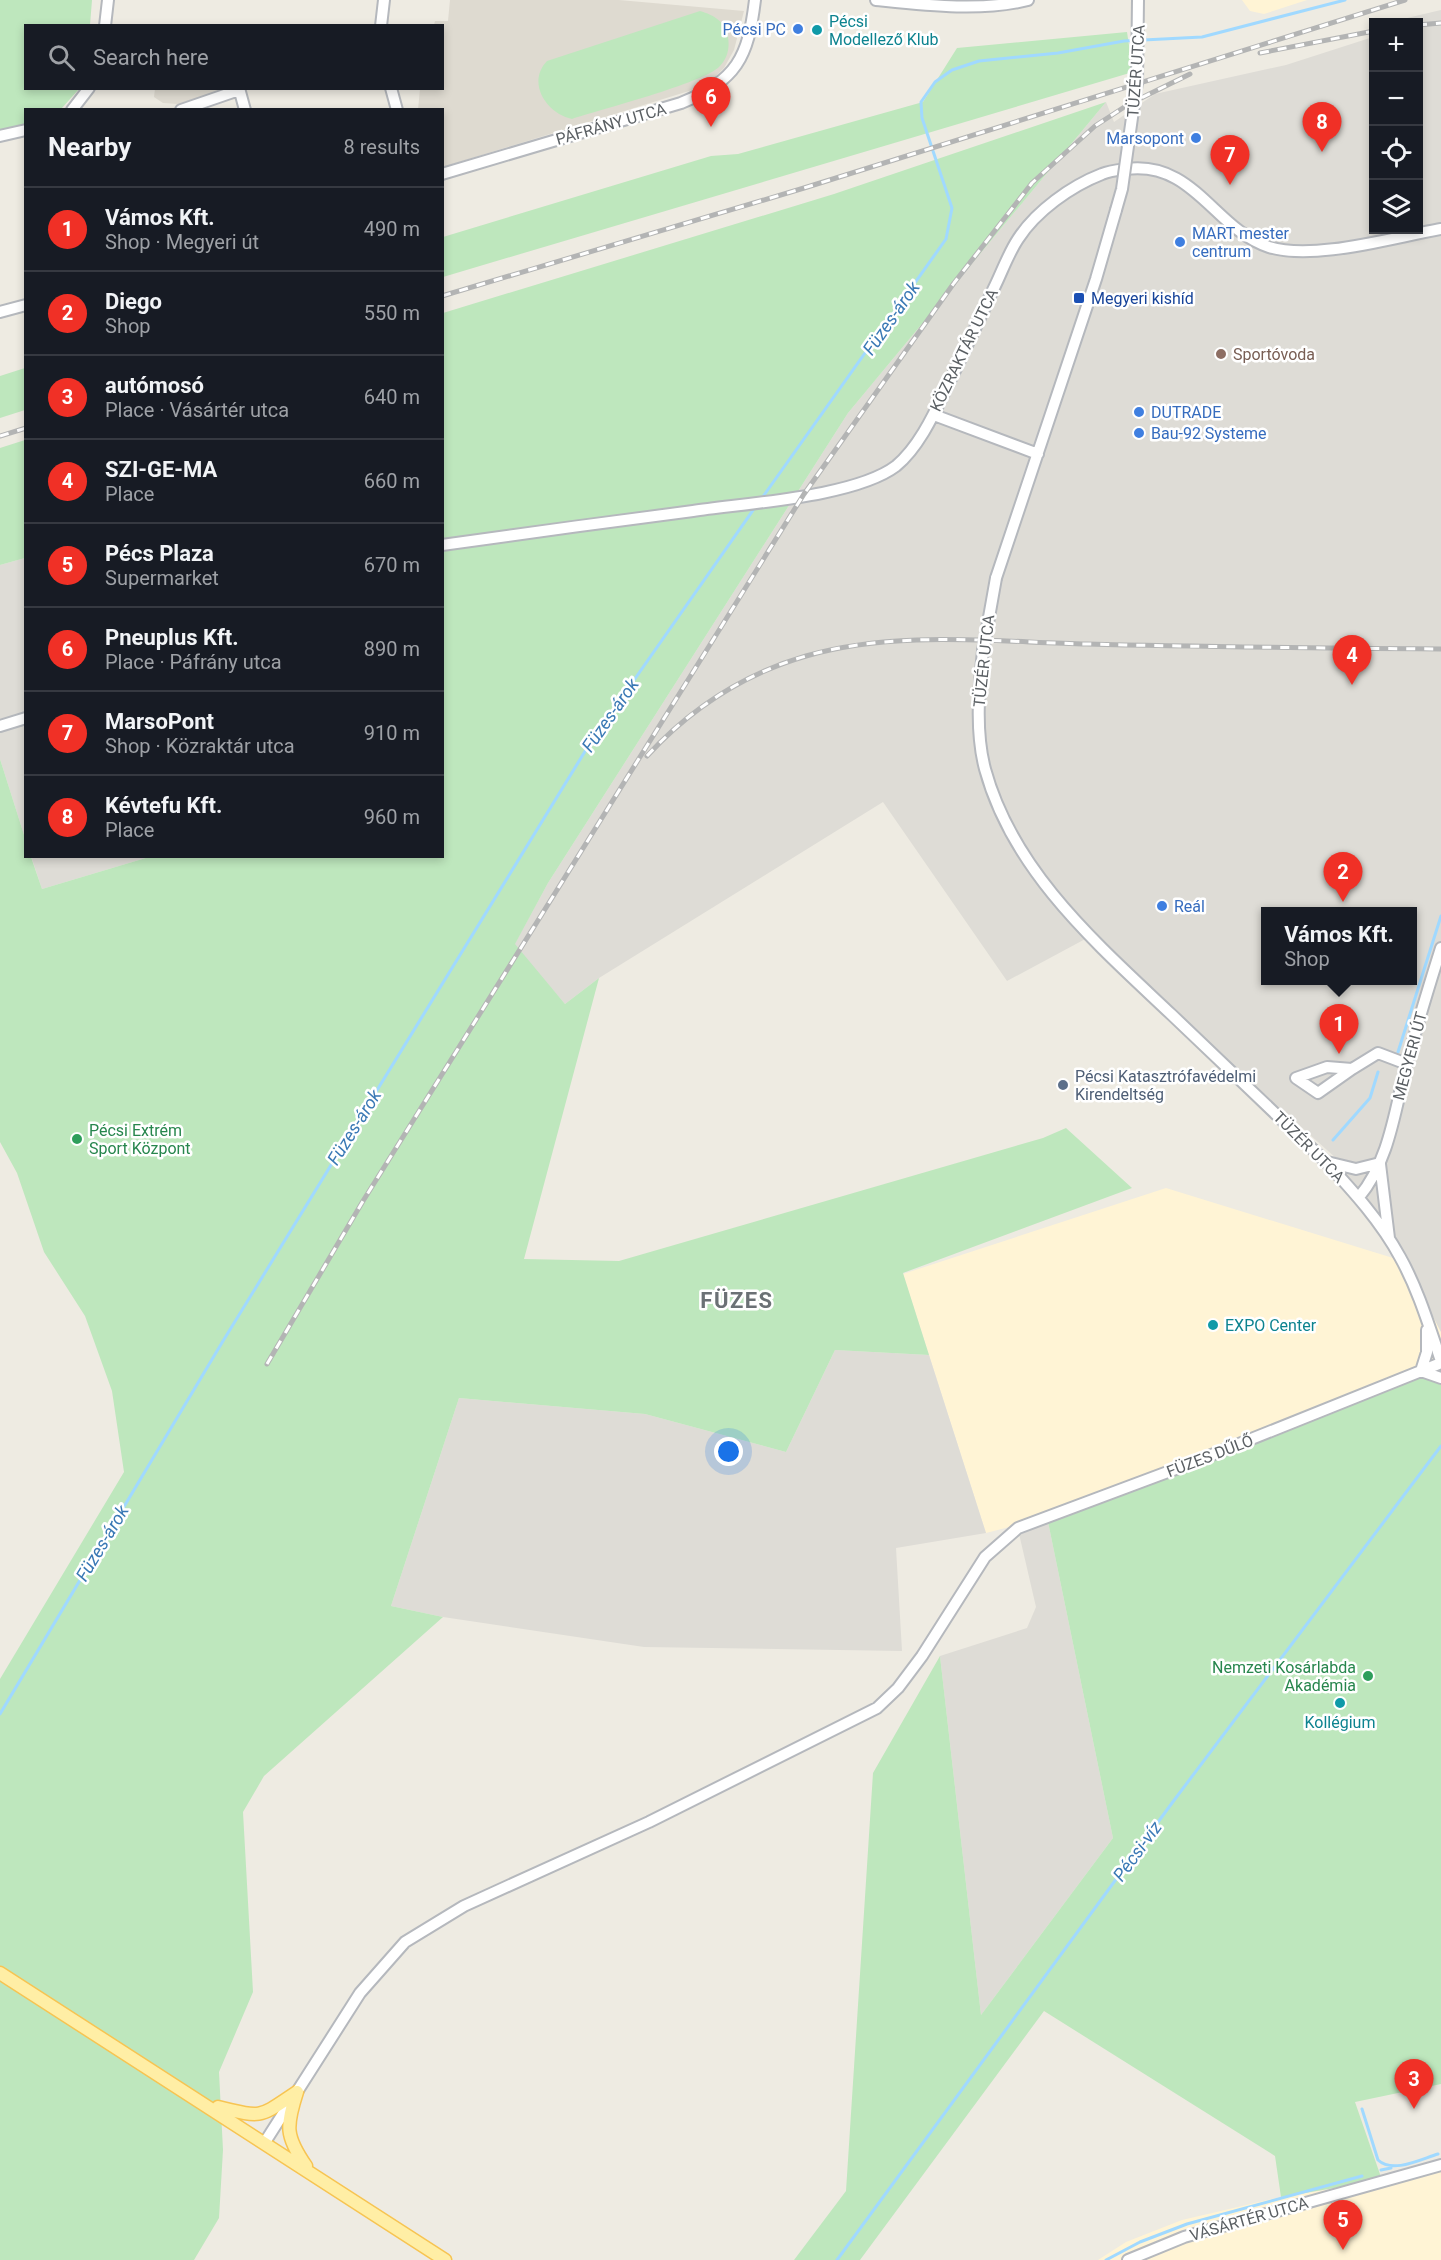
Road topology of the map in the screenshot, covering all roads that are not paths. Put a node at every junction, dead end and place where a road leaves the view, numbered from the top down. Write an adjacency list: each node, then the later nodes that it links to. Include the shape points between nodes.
1 (108, 0): 7 (street)
2 (384, 0): 8 (street)
3 (755, 0): 19 (street, PÁFRÁNY UTCA, via 746,52 735,69 708,92 681,104)
4 (876, 0): 5 (street, via 985,5)
5 (1028, 0)
6 (1138, 0): 24 (street, TÜZÉR UTCA, bridge, via 1139,59 1134,117 1116,210)
7 (105, 24)
8 (381, 24)
9 (87, 90): 13 (street)
10 (236, 90): 14 (street)
11 (239, 90): 15 (street)
12 (392, 90): 16 (street)
13 (74, 108)
14 (187, 108)
15 (244, 108)
16 (397, 108)
17 (24, 130): 18 (street)
18 (0, 136)
19 (444, 173)
20 (1441, 229): 23 (street, KÖZRAKTÁR UTCA, via 1326,250 1285,249 1246,235 1190,186 1168,174 1133,168 1105,172 1077,186 1039,214 1017,239)
21 (24, 306): 22 (street)
22 (0, 312)
23 (934, 415): 24 (street); 25 (street, KÖZRAKTÁR UTCA, via 898,464 877,478 853,486 763,502)
24 (1038, 454): 31 (street, TÜZÉR UTCA, bridge, via 996,578 982,651 978,717 984,768 1007,828 1086,934)
25 (444, 545)
26 (24, 719): 27 (street)
27 (0, 726)
28 (1441, 948): 29 (street, MEGYERI ÚT)
29 (1407, 1064): 30 (street, via 1378,1053); 32 (street, MEGYERI ÚT)
30 (1352, 1069)
31 (1326, 1162): 32 (street, via 1356,1169); 33 (street, TÜZÉR UTCA)
32 (1380, 1163): 33 (street, MEGYERI ÚT); 34 (street, MEGYERI ÚT)
33 (1359, 1197): 34 (street, MEGYERI ÚT)
34 (1390, 1241): 35 (street, MEGYERI ÚT)
35 (1426, 1320): 36 (street, MEGYERI ÚT); 37 (street, via 1427,1352)
36 (1441, 1362): 37 (street, FÜZES DŰLŐ)
37 (1421, 1371): 38 (street); 40 (street, FÜZES DŰLŐ, via 1018,1528 985,1557 922,1656 877,1708 649,1822 464,1906 405,1942 360,1993)
38 (1441, 1378)
39 (0, 1973): 41 (main road)
40 (297, 2092): 41 (main road, via 256,2116); 42 (street, FÜZES DŰLŐ); 44 (main road, via 288,2132 291,2144)
41 (211, 2107): 42 (main road)
42 (265, 2142): 44 (main road)
43 (1441, 2165): 46 (street, VÁSÁRTÉR UTCA, via 1184,2237)
44 (310, 2172): 45 (main road)
45 (445, 2260)
46 (1128, 2260)

